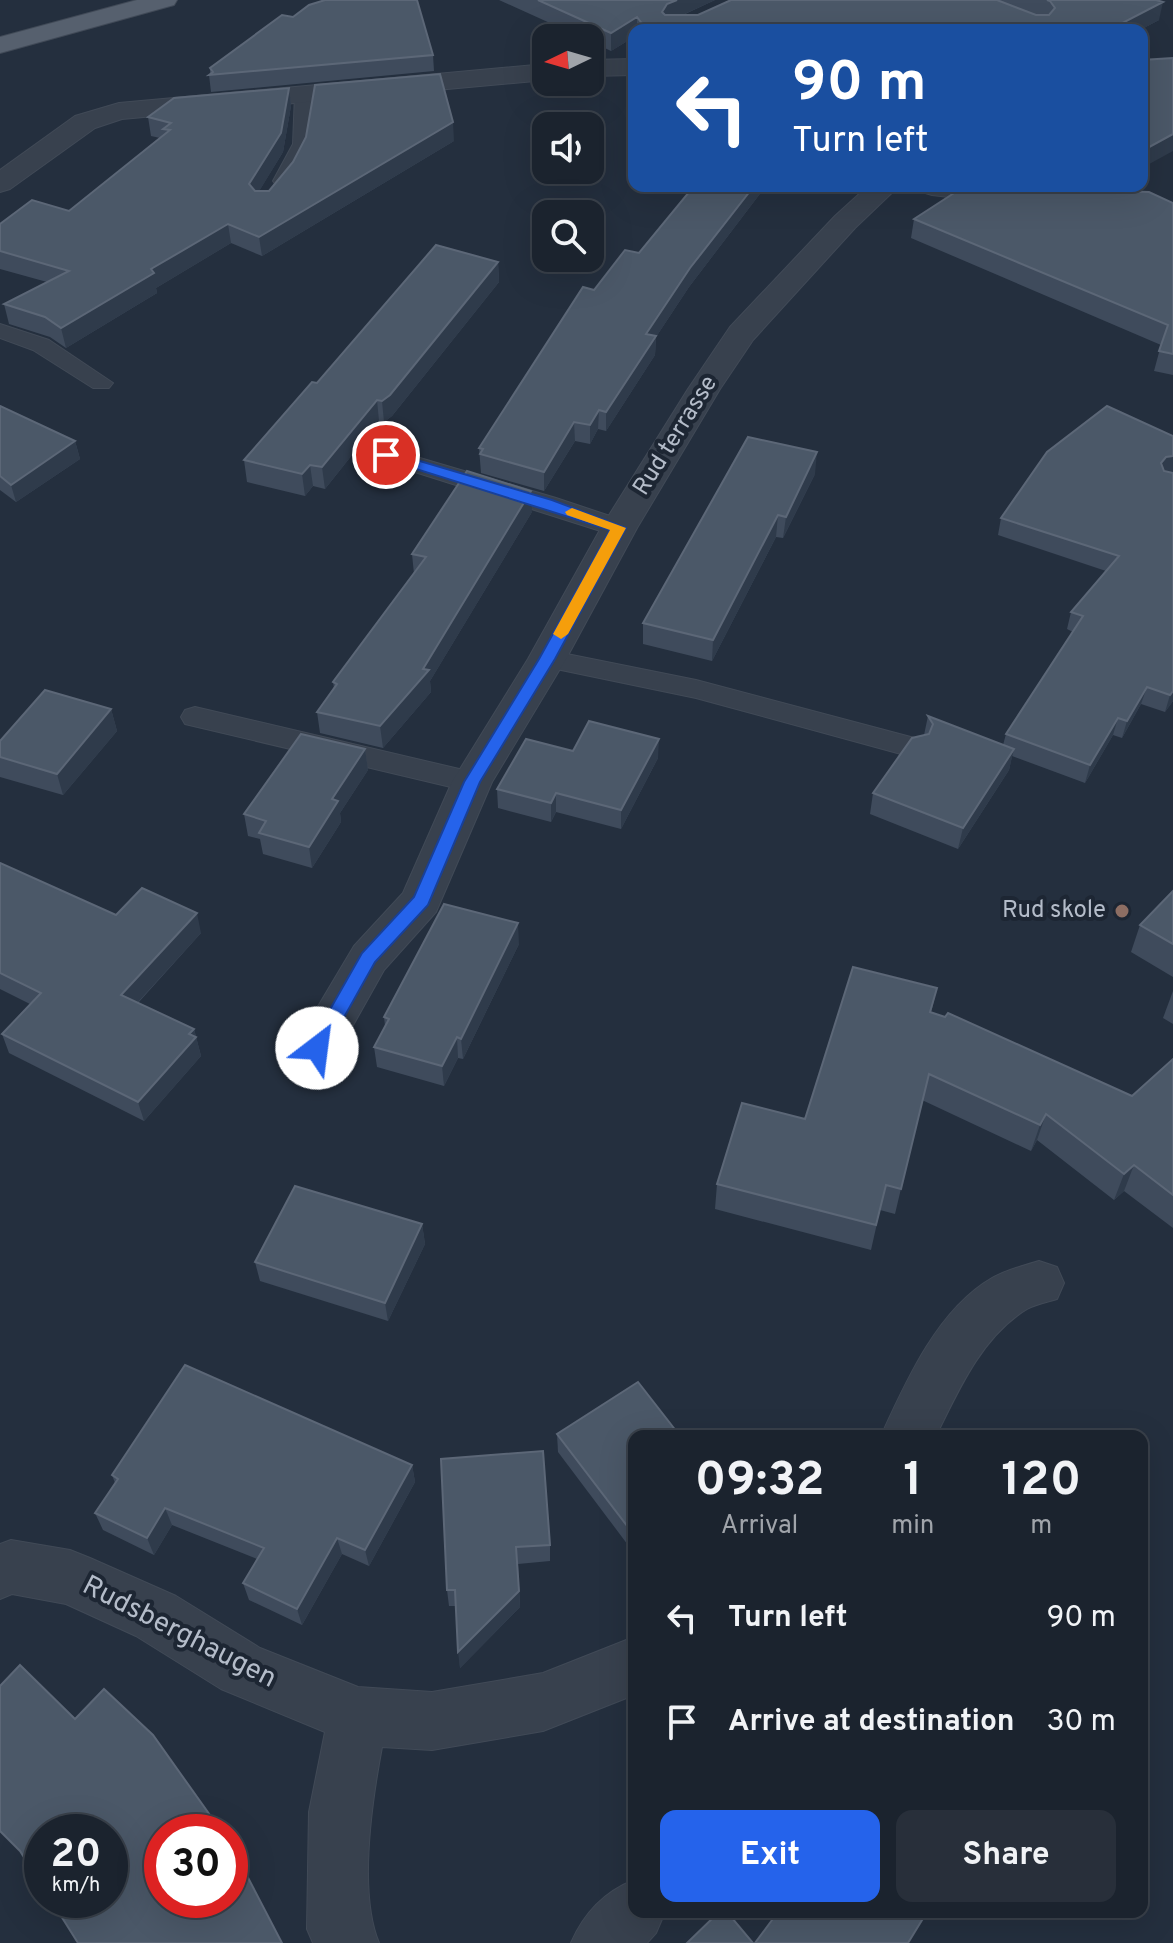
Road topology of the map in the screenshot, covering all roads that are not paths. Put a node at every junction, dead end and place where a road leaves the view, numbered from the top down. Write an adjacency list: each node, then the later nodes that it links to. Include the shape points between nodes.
1 (165, 0): 2 (main road)
2 (0, 45)
3 (628, 64): 4 (street)
4 (604, 67)
5 (532, 73): 6 (street)
6 (305, 94): 7 (street, via 102,115); 10 (lane, via 303,144 290,173)
7 (0, 183)
8 (878, 192): 15 (street, Rud terrasse, via 741,334)
9 (993, 192): 11 (street)
10 (273, 193)
11 (1043, 197)
12 (0, 331): 13 (lane, via 52,350)
13 (101, 383)
14 (386, 455): 15 (lane)
15 (619, 528): 16 (street, Rud terrasse)
16 (547, 659): 18 (lane, via 696,689); 19 (street, Rud terrasse)
17 (195, 717): 19 (lane)
18 (912, 747)
19 (472, 782): 20 (street, Rud terrasse, via 421,901 369,958)
20 (317, 1048)
21 (1039, 1283): 22 (street, via 1009,1293 952,1352)
22 (911, 1430)
23 (0, 1572): 25 (street, Rudsberghaugen, via 11,1567 70,1577 156,1616 241,1669)
24 (628, 1668): 25 (street, Rudsberghaugen, via 543,1702 432,1721)
25 (358, 1716): 27 (street, via 339,1812 339,1929)
26 (628, 1917): 28 (street)
27 (347, 1943)
28 (603, 1943)

